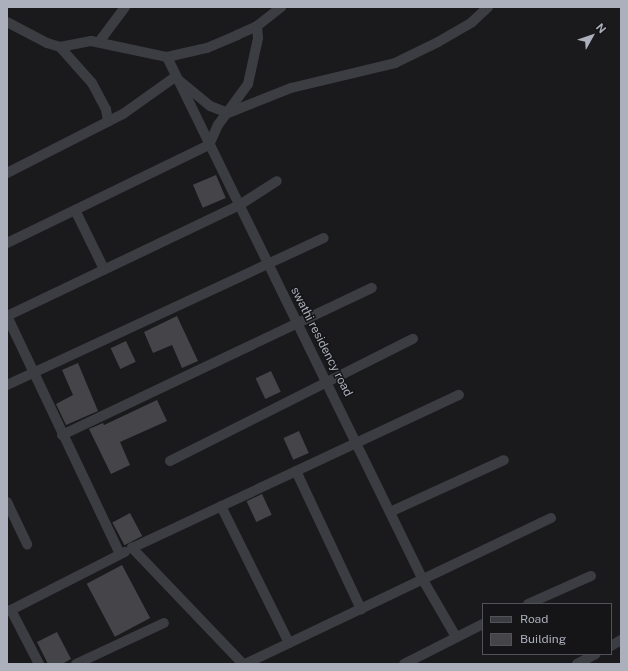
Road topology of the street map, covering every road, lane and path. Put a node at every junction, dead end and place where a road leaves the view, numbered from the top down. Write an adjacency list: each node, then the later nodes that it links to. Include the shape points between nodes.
1 (125, 7): 6 (street)
2 (281, 7): 5 (street)
3 (488, 7): 10 (street, via 472,22 395,63 291,88)
4 (7, 22): 7 (street)
5 (257, 26): 8 (street, via 207,48); 10 (street, via 258,38 248,84)
6 (99, 42): 7 (street, via 79,42); 8 (street)
7 (60, 47): 11 (street, via 92,83 106,109)
8 (167, 57): 9 (street, swathi residency road)
9 (175, 77): 10 (street, via 210,106); 11 (street); 12 (street, swathi residency road)
10 (228, 113): 12 (street)
11 (108, 122): 13 (street)
12 (209, 145): 15 (street, swathi residency road); 16 (street)
13 (7, 173)
14 (277, 181): 15 (street)
15 (238, 206): 19 (street, swathi residency road); 20 (street)
16 (75, 210): 18 (street); 20 (street)
17 (323, 238): 19 (street)
18 (7, 243)
19 (267, 265): 23 (street, swathi residency road); 25 (street)
20 (104, 269): 22 (street)
21 (372, 288): 23 (street)
22 (7, 316): 25 (street)
23 (297, 324): 26 (street, swathi residency road); 29 (street)
24 (413, 339): 26 (street)
25 (33, 375): 27 (street); 29 (street)
26 (328, 382): 30 (street, swathi residency road); 32 (street)
27 (7, 385)
28 (459, 395): 30 (street)
29 (62, 435): 40 (street)
30 (357, 443): 33 (street); 36 (street, swathi residency road)
31 (504, 460): 36 (street)
32 (170, 461)
33 (296, 471): 35 (street); 44 (street)
34 (7, 502): 38 (street)
35 (222, 506): 39 (street); 50 (street)
36 (390, 512): 42 (street, swathi residency road)
37 (551, 518): 42 (street)
38 (27, 544)
39 (132, 548): 40 (street); 55 (street)
40 (120, 554): 45 (street)
41 (591, 576): 43 (street)
42 (423, 580): 44 (street); 48 (street, swathi residency road)
43 (530, 603)
44 (361, 609): 50 (street)
45 (9, 610): 53 (street)
46 (164, 623): 54 (street)
47 (482, 624): 48 (street)
48 (456, 637): 56 (street)
49 (621, 640): 51 (street)
50 (289, 643): 55 (street)
51 (612, 645)
52 (594, 655): 57 (street)
53 (39, 664)
54 (76, 664)
55 (244, 664)
56 (404, 664)
57 (577, 664)

